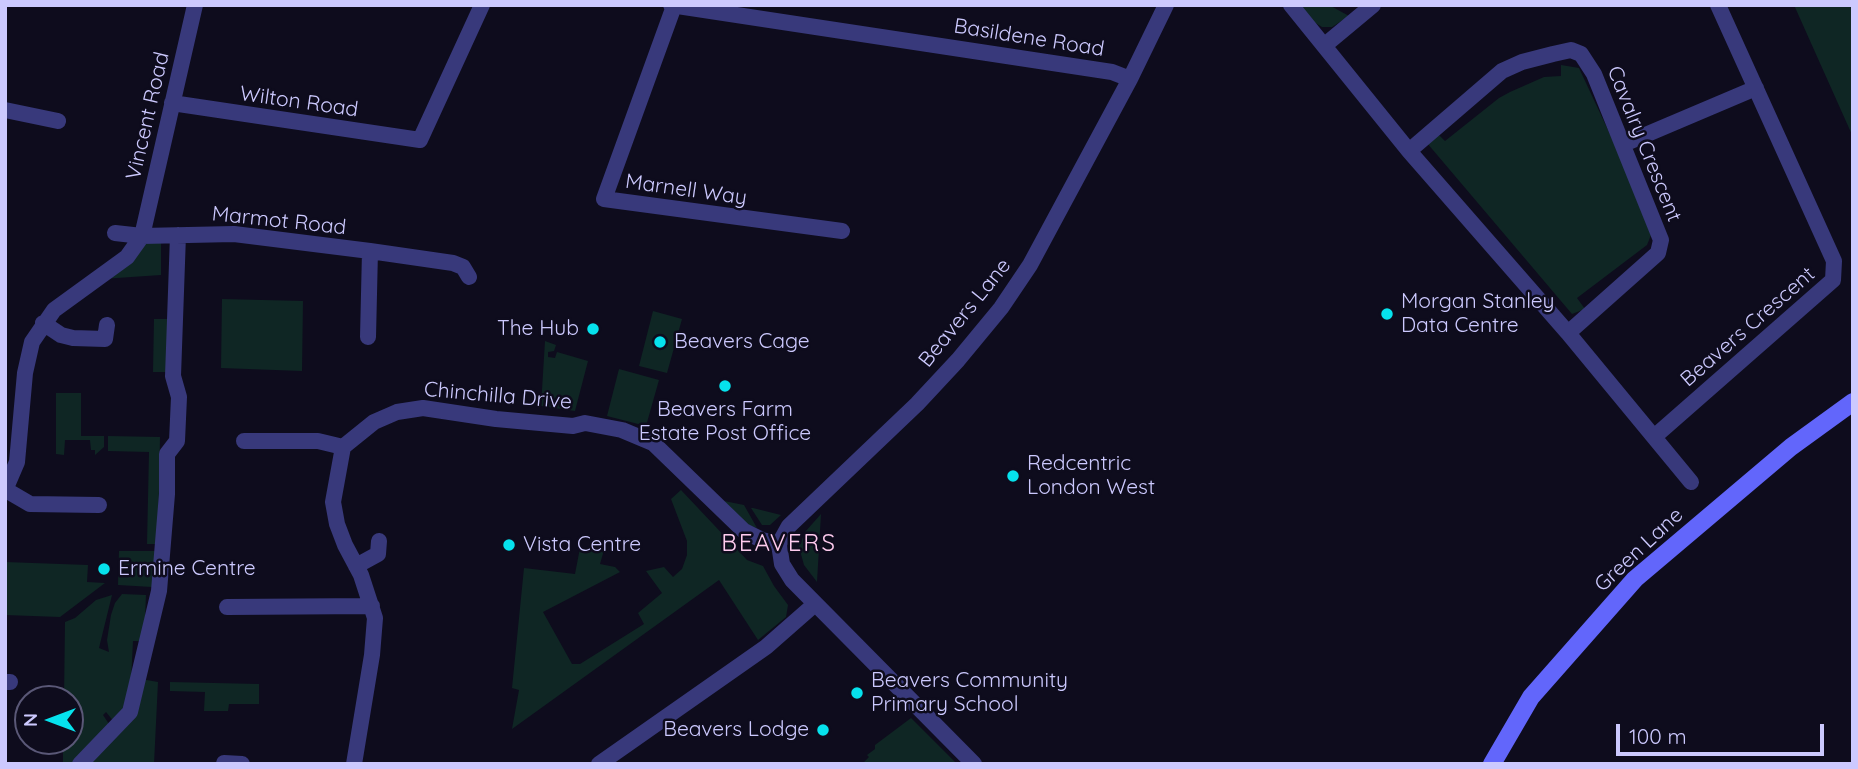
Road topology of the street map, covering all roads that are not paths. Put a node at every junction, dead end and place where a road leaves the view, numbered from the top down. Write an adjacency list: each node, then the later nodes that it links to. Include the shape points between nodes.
1 (195, 5): 11 (street, Vincent Road)
2 (482, 5): 11 (street, Wilton Road, via 420,140)
3 (673, 5): 9 (street, Basildene Road, via 1105,71); 16 (street, Marnell Way, via 604,199)
4 (1166, 5): 9 (street, Beavers Lane)
5 (1291, 5): 8 (street)
6 (1373, 5): 8 (street)
7 (1718, 5): 10 (street, Beavers Crescent)
8 (1325, 45): 15 (street)
9 (1130, 79): 34 (street, Beavers Lane, via 1030,265 1001,308 917,404 789,526)
10 (1756, 88): 14 (street); 27 (street, Beavers Crescent, via 1834,261 1833,280)
11 (172, 103): 19 (street, Vincent Road)
12 (5, 110): 13 (street)
13 (58, 121)
14 (1624, 144): 15 (street, Cavalry Crescent, via 1589,63 1571,50 1502,71); 24 (street, Cavalry Crescent, via 1661,240 1658,253)
15 (1409, 151): 24 (street)
16 (842, 231)
17 (115, 233): 19 (street, Marmot Road)
18 (178, 234): 19 (street, Marmot Road); 20 (street, Marmot Road, via 234,234); 40 (street, via 173,376 178,397 177,442 167,454 159,591 130,712)
19 (142, 236): 22 (street, via 127,257 47,307)
20 (370, 251): 21 (street, Marmot Road, via 453,262); 25 (street, Marmot Road)
21 (469, 277)
22 (43, 323): 23 (street, via 73,338 105,339); 31 (street, via 26,359 17,462)
23 (107, 325)
24 (1567, 333): 27 (street)
25 (368, 337)
26 (1853, 402): 45 (street, Green Lane, via 1791,447 1635,579 1531,697)
27 (1654, 437): 30 (street)
28 (244, 441): 29 (street, via 318,441)
29 (342, 447): 34 (street, Chinchilla Drive, via 374,422 423,408 622,430 653,443 744,531); 35 (street, via 333,502 337,524)
30 (1691, 482)
31 (5, 490): 32 (street, via 30,504)
32 (99, 505)
33 (379, 541): 35 (street, via 378,554)
34 (779, 544): 36 (street, via 785,570)
35 (356, 566): 38 (street)
36 (815, 604): 43 (street, via 766,648); 44 (street)
37 (227, 607): 38 (street)
38 (372, 607): 42 (street, via 375,629)
39 (224, 761): 41 (street)
40 (80, 764)
41 (242, 764)
42 (354, 764)
43 (599, 764)
44 (974, 764)
45 (1492, 764)

